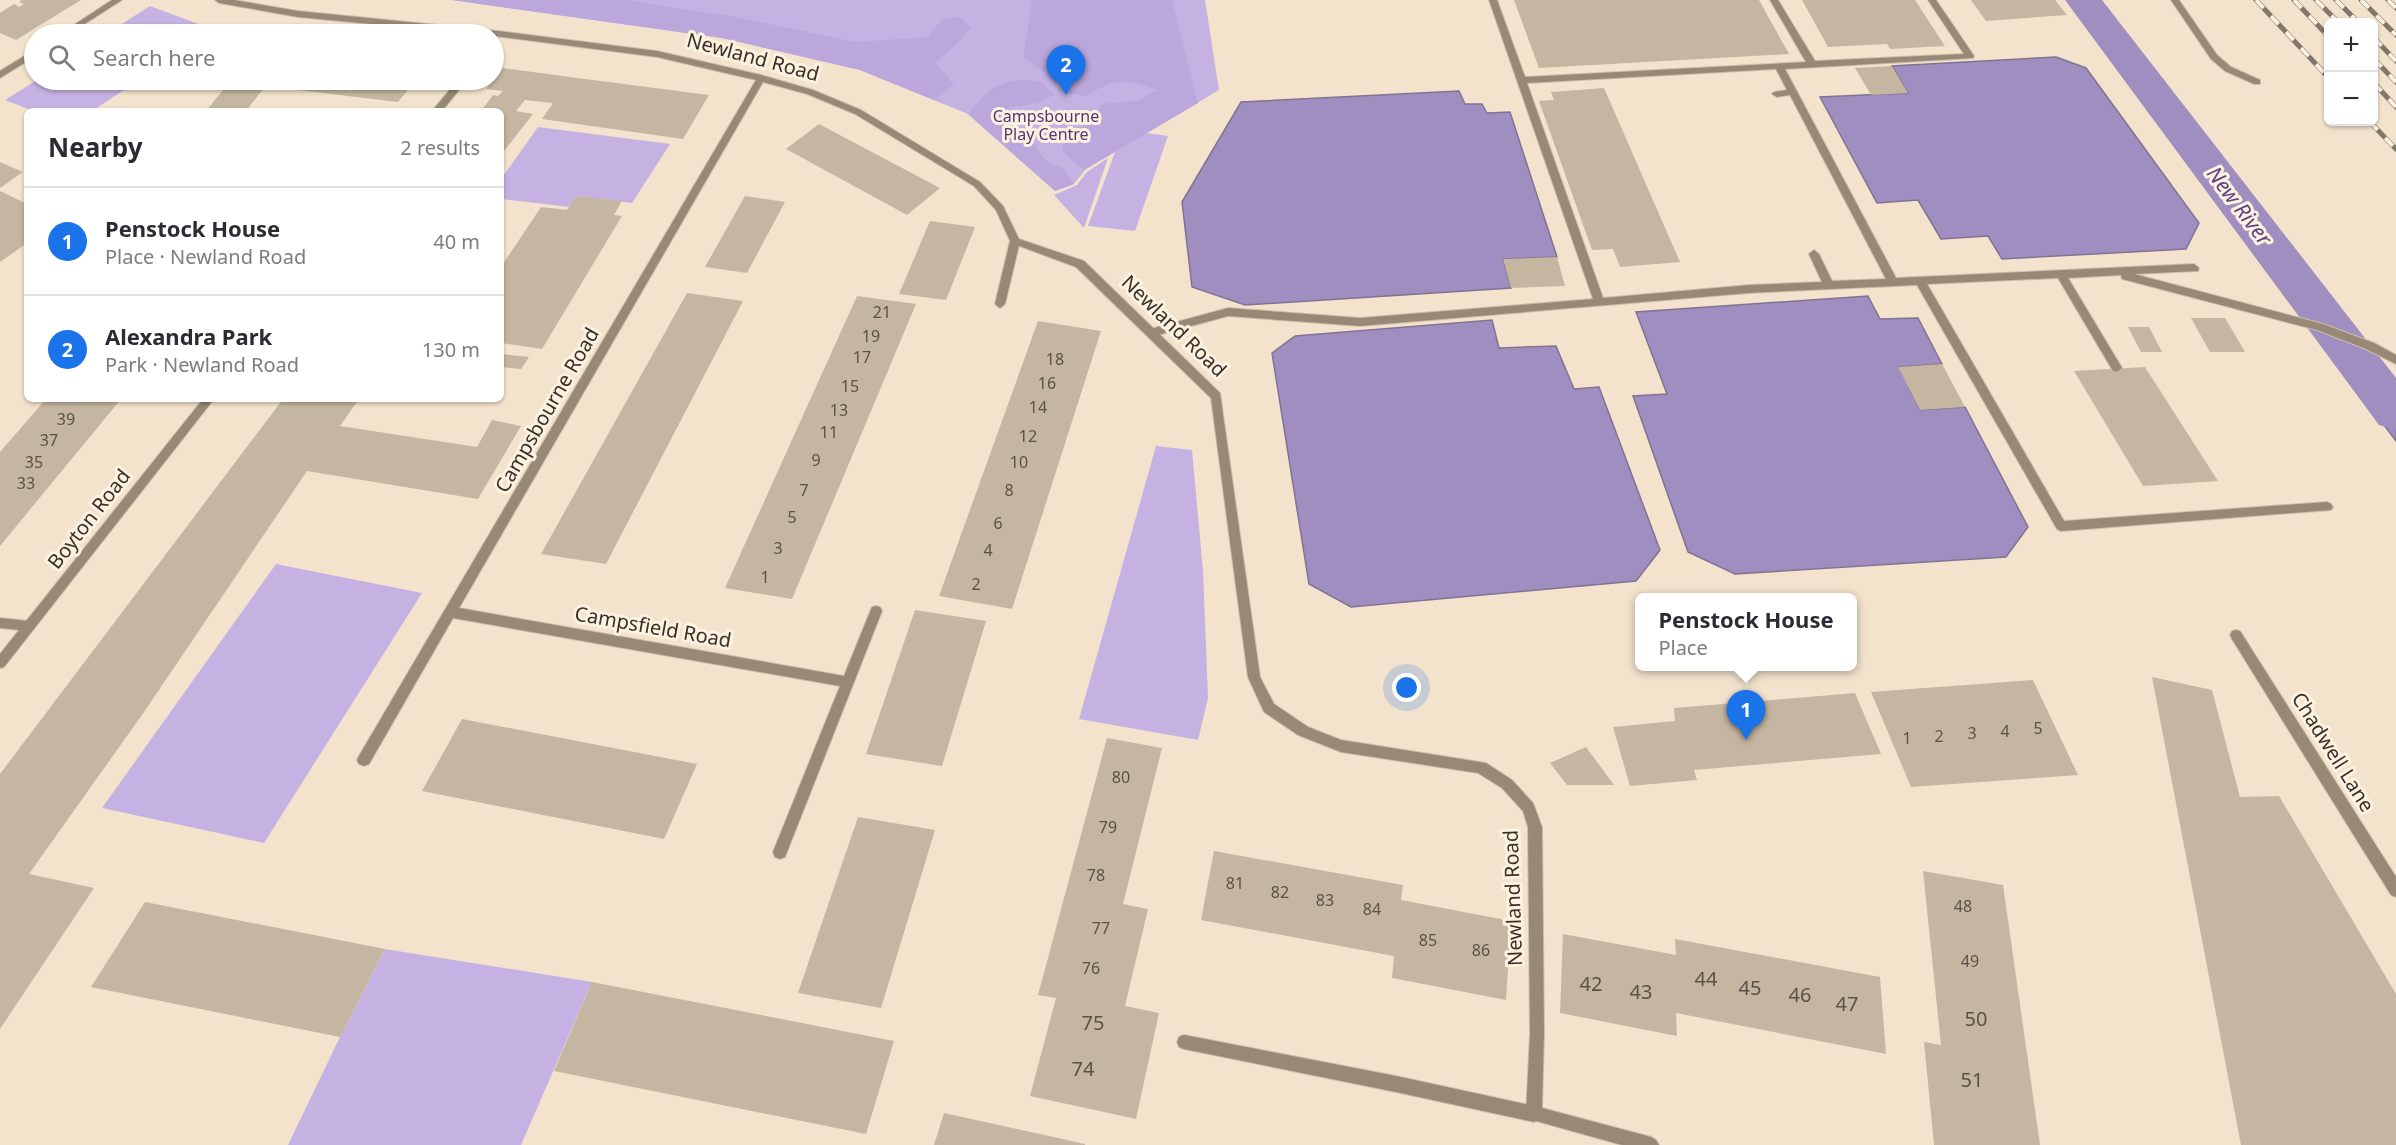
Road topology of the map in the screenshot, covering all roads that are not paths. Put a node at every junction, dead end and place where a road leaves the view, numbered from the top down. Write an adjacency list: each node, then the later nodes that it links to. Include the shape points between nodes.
1 (118, 0): 7 (street)
2 (219, 0): 8 (street, Newland Road)
3 (1493, 0): 15 (street)
4 (1774, 0): 11 (street)
5 (1932, 0): 11 (street, via 1970,56)
6 (2175, 0): 16 (street, via 2214,57 2228,69)
7 (80, 24)
8 (384, 24)
9 (504, 38): 14 (street, Newland Road, via 657,54)
10 (24, 59): 13 (street)
11 (1812, 64): 12 (street)
12 (1779, 66): 15 (street); 18 (street)
13 (2, 72)
14 (761, 78): 21 (street, Newland Road, via 858,112 976,184 1000,208); 37 (street, Campsbourne Road)
15 (1521, 80): 29 (street)
16 (2257, 82)
17 (454, 90): 20 (street)
18 (1793, 92): 19 (street); 27 (street)
19 (1777, 94)
20 (439, 108)
21 (1015, 241): 30 (street); 31 (street, Newland Road, via 1080,264)
22 (1814, 254): 28 (street)
23 (2194, 268): 24 (street)
24 (2116, 273): 25 (street); 32 (street, via 2345,336)
25 (2061, 275): 26 (street); 33 (street)
26 (1921, 283): 27 (street); 35 (street, via 2061,526)
27 (1893, 284): 28 (street)
28 (1829, 286): 29 (street)
29 (1599, 302): 31 (street, via 1360,321 1228,312)
30 (1000, 304)
31 (1151, 333): 47 (street, Newland Road, via 1216,396 1254,677 1269,708 1303,731 1341,746 1481,767 1507,784 1528,807 1535,827)
32 (2396, 360)
33 (2117, 368)
34 (207, 402): 39 (street, Boyton Road)
35 (2327, 507)
36 (876, 611): 42 (street)
37 (450, 612): 42 (street, Campsfield Road); 43 (street, Campsbourne Road)
38 (0, 623): 39 (street)
39 (29, 626): 41 (street, Boyton Road)
40 (2236, 635): 45 (street, Chadwell Lane)
41 (0, 663)
42 (848, 682): 44 (street)
43 (364, 760)
44 (780, 852)
45 (2396, 891)
46 (1184, 1042): 47 (street)
47 (1534, 1114): 48 (street)
48 (1651, 1145)

